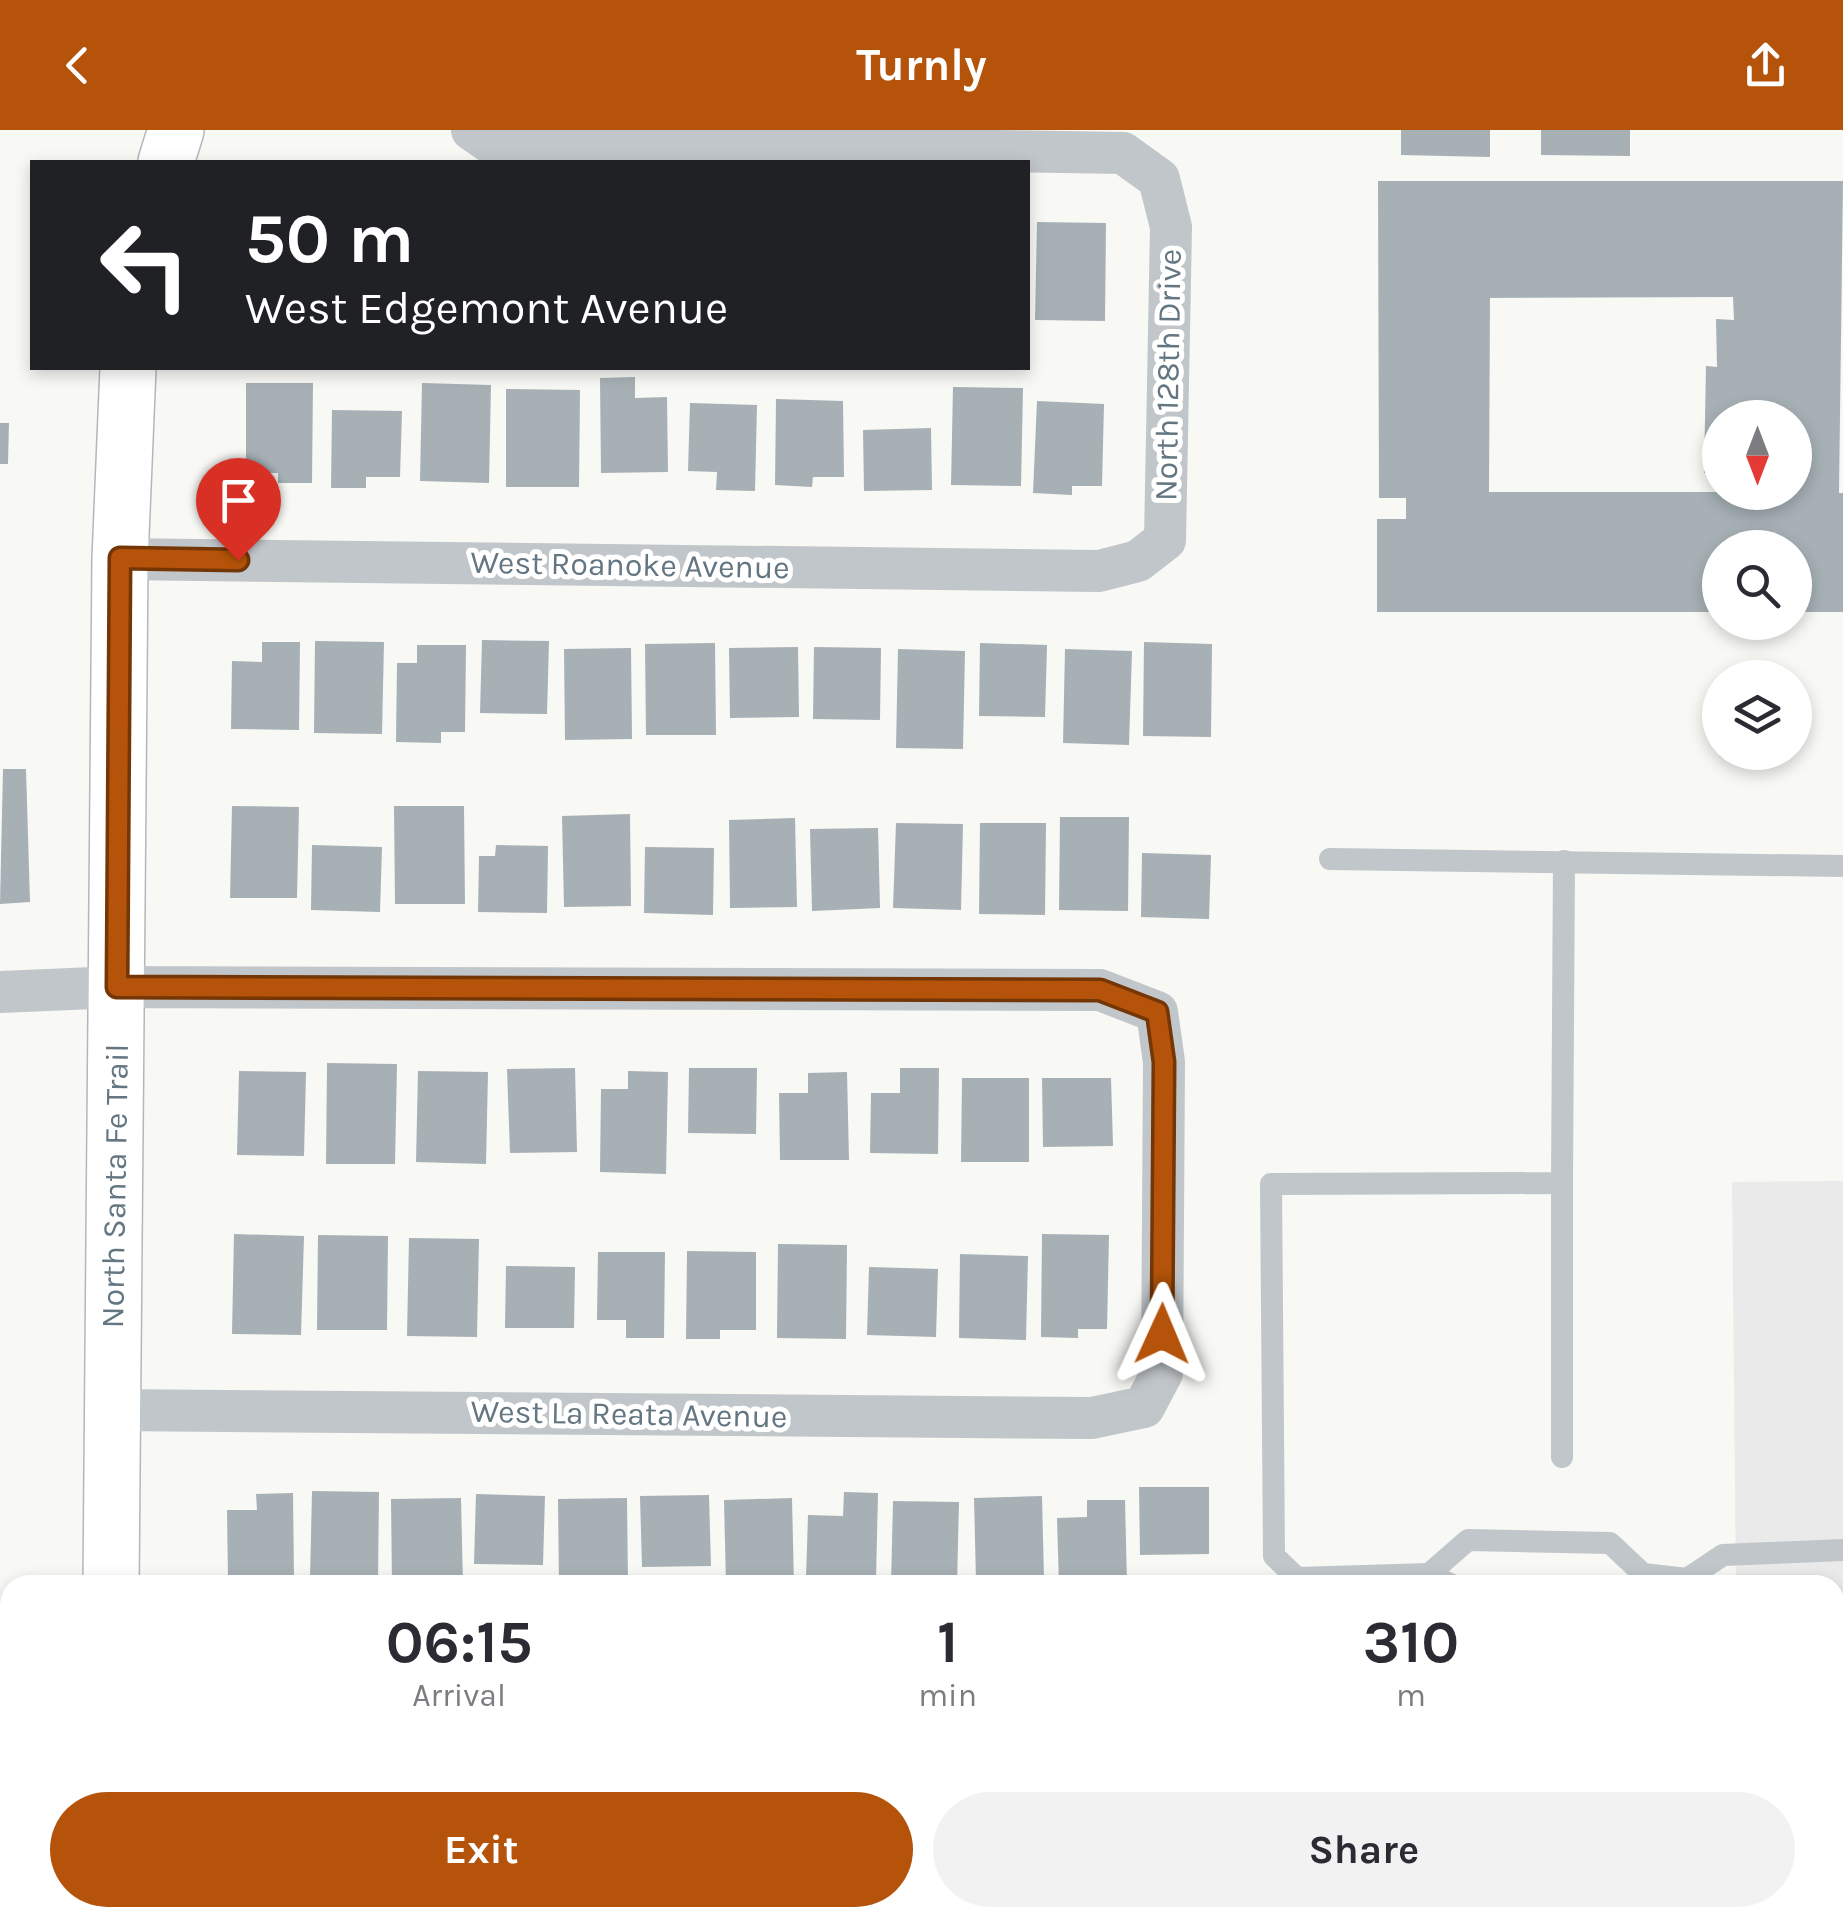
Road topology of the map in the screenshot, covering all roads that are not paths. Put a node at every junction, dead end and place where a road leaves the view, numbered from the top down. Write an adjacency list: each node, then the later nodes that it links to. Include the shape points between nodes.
1 (176, 130): 4 (street)
2 (472, 130): 3 (street, via 490,144)
3 (868, 138): 7 (street, North 128th Drive, via 1123,153 1159,179 1171,227 1165,540)
4 (167, 160)
5 (128, 370): 6 (street, North Santa Fe Trail)
6 (120, 558): 7 (street, West Roanoke Avenue, via 1098,571); 11 (street, North Santa Fe Trail)
7 (1138, 560)
8 (1330, 859): 9 (lane)
9 (1564, 861): 10 (lane); 13 (lane)
10 (1843, 866)
11 (117, 987): 12 (street); 14 (street, North Santa Fe Trail); 14 (street, West La Reata Avenue, via 1100,990 1157,1012 1164,1062 1162,1373 1144,1407 1092,1418)
12 (0, 992)
13 (1562, 1182): 15 (lane); 19 (lane, via 1271,1184 1274,1556)
14 (112, 1410): 18 (street, North Santa Fe Trail)
15 (1562, 1457)
16 (1843, 1550): 22 (lane, via 1723,1556)
17 (1429, 1574): 20 (lane); 21 (lane, via 1468,1540 1610,1543)
18 (111, 1575)
19 (1294, 1575)
20 (1396, 1575)
21 (1634, 1575)
22 (1697, 1575)

